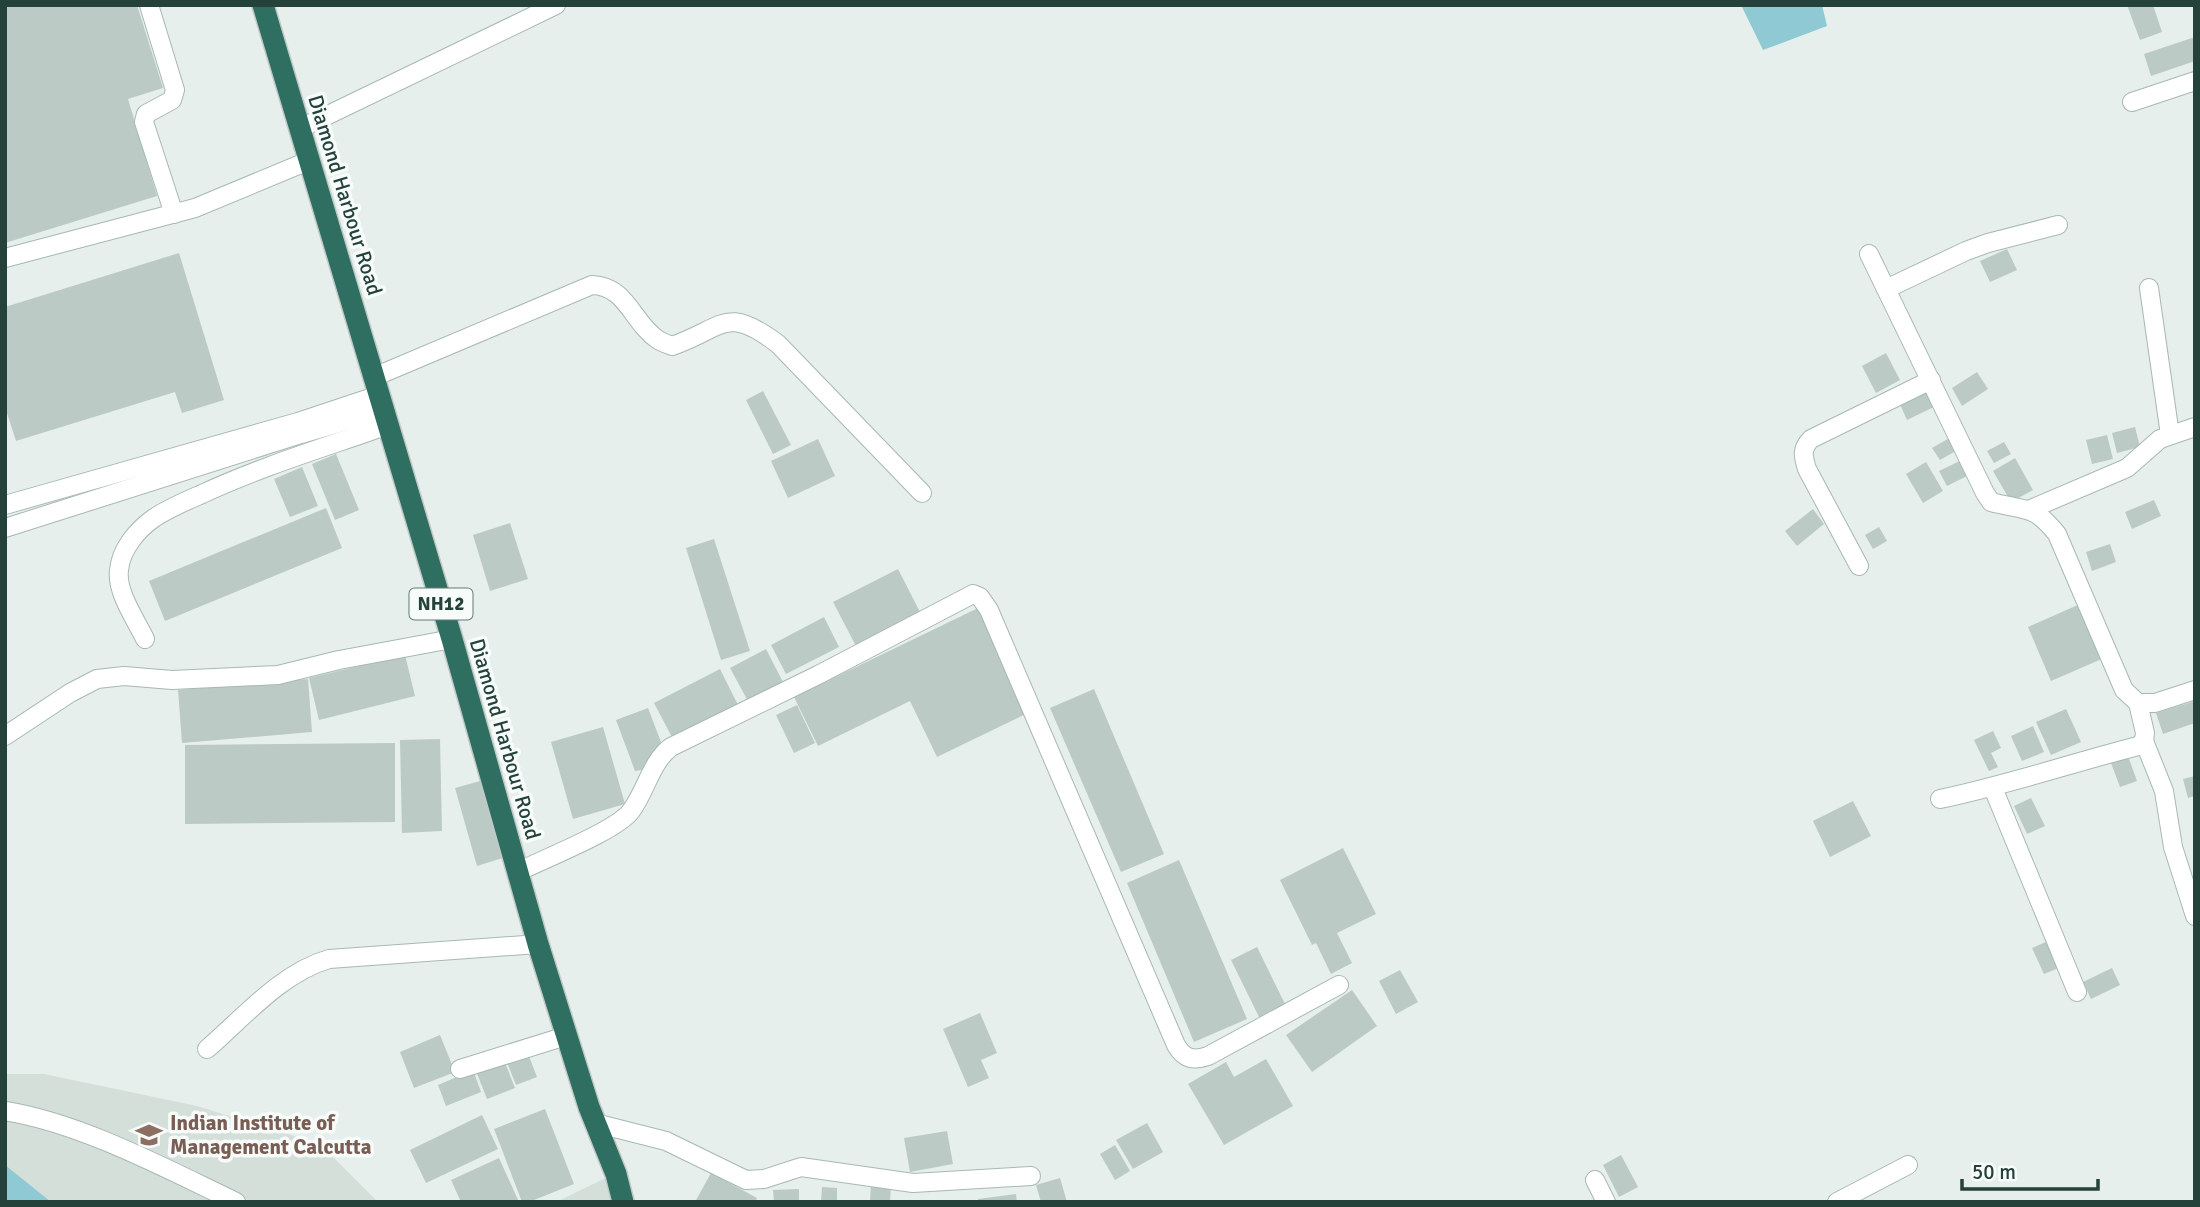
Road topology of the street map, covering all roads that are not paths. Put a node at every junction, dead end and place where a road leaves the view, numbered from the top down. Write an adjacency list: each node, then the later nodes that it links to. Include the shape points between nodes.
1 (149, 5): 8 (street, via 175,90 172,100 146,114 144,122)
2 (263, 5): 6 (highway, Diamond Harbour Road / NH12)
3 (556, 5): 6 (street)
4 (2195, 81): 5 (street)
5 (2132, 102)
6 (299, 129): 7 (highway, Diamond Harbour Road / NH12)
7 (308, 161): 8 (street); 15 (highway, Diamond Harbour Road / NH12)
8 (174, 214): 11 (street)
9 (2058, 225): 13 (street, via 1987,243)
10 (1869, 254): 13 (street)
11 (5, 258)
12 (2149, 288): 17 (street)
13 (1886, 289): 14 (street)
14 (1931, 380): 20 (street, via 1985,494 1992,502); 22 (street, via 1804,446 1807,469)
15 (381, 402): 18 (street, via 592,285 606,286 656,339 672,346 722,323 741,321 764,333); 19 (street); 21 (street, via 301,433); 23 (street, via 152,519 130,542 119,569 120,583); 24 (highway, Diamond Harbour Road / NH12)
16 (2195, 427): 17 (street)
17 (2170, 435): 20 (street, via 2127,468)
18 (922, 494)
19 (5, 505)
20 (2031, 509): 26 (street, via 2057,534 2124,690)
21 (5, 528)
22 (1859, 566)
23 (145, 639)
24 (452, 639): 27 (street, via 278,675 97,679); 31 (highway, Diamond Harbour Road / NH12)
25 (2195, 690): 26 (street, via 2155,704)
26 (2138, 703): 28 (street)
27 (5, 736)
28 (2144, 741): 29 (street); 32 (street, via 2164,791 2173,847)
29 (1993, 788): 30 (street); 35 (street)
30 (1940, 799)
31 (517, 872): 33 (highway, Diamond Harbour Road / NH12); 34 (street, via 618,823 632,810 660,758 671,747 974,594 989,610 1184,1056 1208,1056)
32 (2195, 916)
33 (538, 944): 36 (highway, Diamond Harbour Road / NH12); 37 (street, via 329,959 284,982)
34 (1339, 985)
35 (2077, 992)
36 (566, 1035): 38 (street); 40 (highway, Diamond Harbour Road / NH12)
37 (207, 1049)
38 (460, 1069)
39 (5, 1111): 44 (street, via 56,1123)
40 (595, 1123): 42 (street, via 666,1141 746,1180 801,1167 913,1183); 45 (highway, Diamond Harbour Road / NH12)
41 (1908, 1165): 47 (street)
42 (1031, 1176)
43 (1595, 1180): 46 (street)
44 (236, 1202)
45 (623, 1202)
46 (1606, 1202)
47 (1837, 1202)

